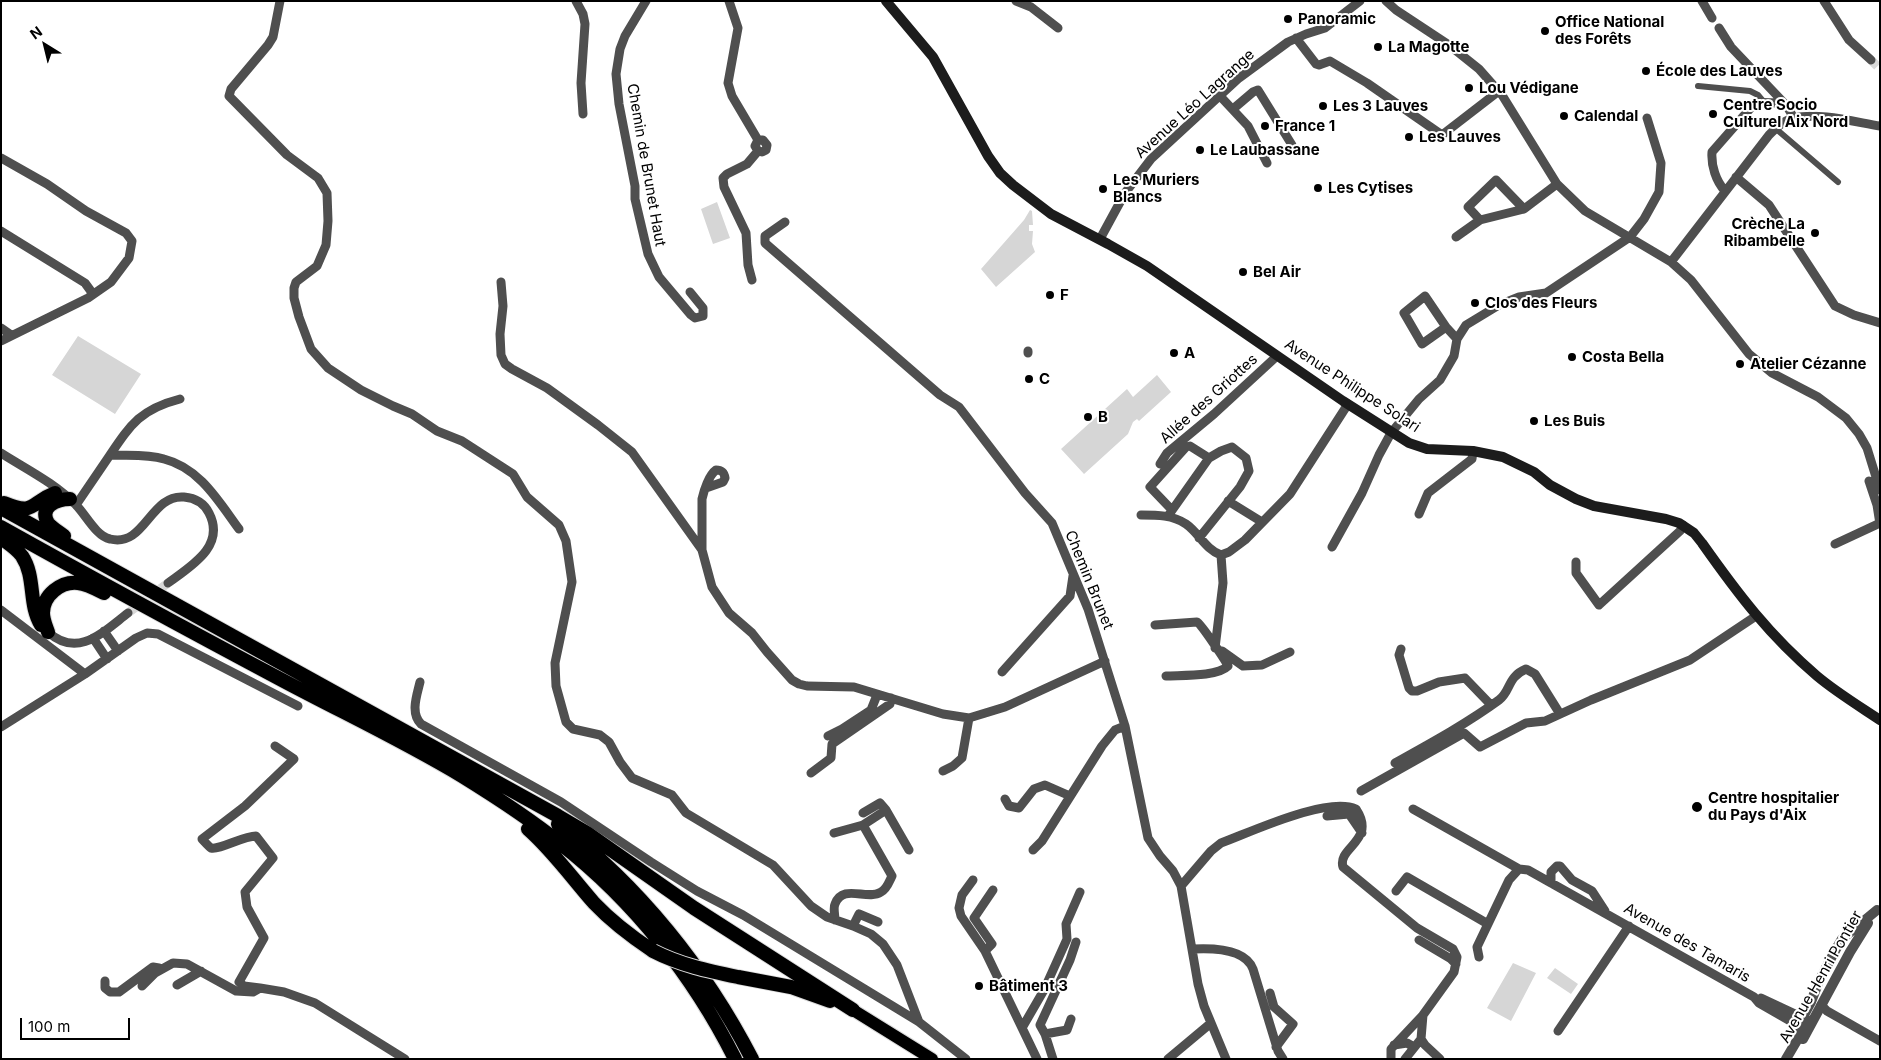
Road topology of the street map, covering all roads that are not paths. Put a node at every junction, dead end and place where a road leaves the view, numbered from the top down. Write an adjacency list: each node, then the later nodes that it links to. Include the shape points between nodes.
1 (280, 1): 142 (street, via 273,37 231,89 229,96 287,155 318,178 326,193 326,245 317,266 296,282 294,288 299,317 311,350 328,368 361,390 462,441 513,474 527,497 559,525 566,541 572,582 555,663 556,686 566,722 573,729 600,735 609,742 632,778 672,795 686,813 773,865 811,906)
2 (576, 1): 22 (street, via 585,24 581,83)
3 (646, 1): 44 (street, Chemin de Brunet Haut, via 620,49 616,74 619,104 648,254 659,277 691,315 699,318 703,316 703,308)
4 (729, 1): 42 (street, via 738,28 728,83 732,96 758,140 755,146 758,152 748,164 723,178 724,187 746,233)
5 (886, 1): 40 (main road, Avenue Philippe Solari, via 933,57 1000,173 1044,209)
6 (1016, 1): 12 (street, via 1031,7)
7 (1360, 1): 14 (street, Avenue Léo Lagrange, via 1325,28)
8 (1702, 1): 11 (street)
9 (1824, 1): 15 (street, via 1849,40)
10 (1388, 2): 17 (street, via 1465,57)
11 (1712, 18)
12 (1058, 28)
13 (1718, 28): 20 (street, via 1731,47)
14 (1296, 38): 17 (street, via 1316,64 1330,61 1336,64 1442,135); 18 (street, Avenue Léo Lagrange, via 1250,68)
15 (1871, 60)
16 (1698, 86): 19 (street, via 1750,91)
17 (1499, 91): 32 (street)
18 (1220, 96): 21 (street); 40 (street, Avenue Léo Lagrange, via 1141,171 1115,208)
19 (1762, 101): 20 (street); 33 (street, via 1756,103 1712,152 1718,183)
20 (1784, 102): 24 (street)
21 (1233, 109): 27 (street, via 1258,90); 29 (street, via 1248,126)
22 (583, 114)
23 (1647, 118): 39 (street, via 1661,163 1659,192)
24 (1794, 118): 25 (street, via 1816,117); 26 (street)
25 (1880, 126)
26 (1775, 128): 30 (street); 31 (street)
27 (1292, 144)
28 (1, 158): 45 (street, via 126,233 132,241 129,258 110,282)
29 (1267, 163)
30 (1736, 177): 33 (street); 46 (street, via 1769,205 1835,306)
31 (1838, 182)
32 (1557, 184): 34 (street); 39 (street, via 1585,211)
33 (1725, 190): 41 (street)
34 (1524, 208): 35 (street); 35 (street, via 1496,180 1468,207)
35 (1480, 220): 38 (street)
36 (785, 222): 82 (street, Chemin Brunet, via 765,236 765,243 940,395 959,407 1052,523)
37 (1, 231): 45 (street, via 85,283)
38 (1456, 237)
39 (1630, 237): 41 (street); 50 (street, via 1546,293 1519,297 1499,305 1466,325)
40 (1100, 239): 51 (main road, Avenue Philippe Solari, via 1146,266)
41 (1671, 262): 62 (street, via 1691,280 1749,354 1772,373 1818,397 1846,418 1867,448)
42 (752, 280)
43 (501, 282): 79 (street, via 501,355 505,364 548,388 632,452)
44 (690, 292)
45 (93, 294): 49 (street)
46 (1880, 323)
47 (1446, 327): 47 (street, via 1425,296 1404,313 1422,344); 50 (street)
48 (1, 328): 49 (street)
49 (4, 338)
50 (1457, 339): 54 (street, via 1454,356 1440,380 1419,399)
51 (1277, 356): 53 (main road, Avenue Philippe Solari); 59 (street, Allée des Griottes, via 1168,453)
52 (180, 399): 57 (street, via 144,413)
53 (1348, 404): 54 (main road, Avenue Philippe Solari); 70 (street, via 1290,494)
54 (1391, 433): 55 (main road, Avenue Philippe Solari, via 1427,449); 78 (street)
55 (1473, 451): 69 (street, via 1472,458 1428,493); 72 (main road, Avenue Philippe Solari, via 1511,460 1584,502)
56 (1, 453): 63 (street)
57 (110, 455): 63 (street); 74 (street, via 158,457 186,468 206,485)
58 (1209, 458): 65 (street, via 1232,447 1246,458 1249,470); 67 (street); 67 (street, via 1190,446 1186,447 1150,486)
59 (1160, 464)
60 (1868, 481): 71 (street)
61 (706, 488): 79 (street, via 702,499)
62 (1880, 490)
63 (69, 498): 64 (highway, via 51,494 25,509); 83 (highway, via 59,499 46,510 50,525); 84 (street, via 102,535 118,541 134,536 155,510 166,502 183,497 200,502 209,513 214,532 209,549)
64 (1, 501)
65 (1228, 501): 70 (street); 76 (street)
66 (1, 508): 83 (highway)
67 (1170, 513): 68 (street); 76 (street, via 1188,525)
68 (1141, 514)
69 (1419, 514)
70 (1262, 522): 80 (street, via 1244,540)
71 (1880, 523): 77 (street)
72 (1683, 525): 81 (street, via 1599,605 1576,573); 87 (main road, Avenue Philippe Solari, via 1694,533)
73 (1, 527): 89 (highway)
74 (240, 529)
75 (1, 538): 91 (highway, via 25,561 37,618)
76 (1199, 538): 80 (street)
77 (1835, 544)
78 (1332, 547)
79 (702, 550): 103 (street, via 708,576 718,598 792,680 807,686 854,687)
80 (1221, 555): 93 (street, via 1223,583)
81 (1576, 562)
82 (1073, 575): 98 (street, Chemin Brunet, via 1088,608); 99 (street, via 1070,596)
83 (124, 577): 118 (highway)
84 (168, 583)
85 (1, 610): 100 (street)
86 (128, 613): 90 (street)
87 (1756, 616): 107 (street, via 1690,660); 109 (main road, Avenue Philippe Solari, via 1819,678)
88 (1155, 625): 93 (street, via 1197,622)
89 (181, 627): 91 (highway, via 93,588 72,583 59,587 45,601 43,614); 117 (highway)
90 (104, 631): 92 (street); 95 (street)
91 (48, 632): 92 (street, via 68,644)
92 (93, 638): 97 (street)
93 (1215, 648): 96 (street, via 1243,666 1262,666); 101 (street, via 1226,661 1228,666 1224,670)
94 (1401, 648): 106 (street, via 1399,655 1412,691 1465,678)
95 (118, 651): 97 (street); 105 (street, via 142,635 158,634)
96 (1290, 652)
97 (107, 659): 100 (street)
98 (1105, 661): 108 (street, via 1005,707); 110 (street, Chemin Brunet)
99 (1002, 672)
100 (85, 674): 111 (street)
101 (1166, 676)
102 (420, 682): 168 (street, via 415,706 416,717 422,724 561,802 697,891 743,915)
103 (877, 694): 104 (street); 112 (street, via 872,710)
104 (891, 698): 108 (street, via 943,714); 116 (street, via 890,704 832,744 831,758)
105 (298, 706)
106 (1491, 706): 107 (street, via 1502,698 1515,676 1526,669 1535,674); 114 (street)
107 (1560, 714): 119 (street, via 1545,722 1526,723 1480,748 1464,733)
108 (969, 718): 115 (street, via 962,758)
109 (1880, 720)
110 (1126, 726): 120 (street, via 1115,730 1102,746); 136 (street, Chemin Brunet, via 1148,838)
111 (1, 727)
112 (828, 736)
113 (275, 746): 161 (street, via 294,759 245,806 202,839 209,847 215,848 247,836 256,836 273,858 245,892 247,907 264,938 239,982)
114 (1396, 763)
115 (944, 771)
116 (811, 773)
117 (461, 776): 165 (highway, bridge, via 542,842 605,914 653,952 691,966 791,987); 180 (highway, via 528,819 605,883 660,942 684,974)
118 (505, 786): 165 (highway, via 587,833 694,908); 181 (highway, via 570,834 660,920 713,992)
119 (1361, 791)
120 (1070, 796): 121 (street, via 1045,785 1034,789 1019,808 1009,806); 130 (street, via 1042,842)
121 (1005, 799)
122 (1413, 809): 132 (street, Avenue des Tamaris)
123 (886, 810): 124 (street, via 880,803); 126 (street); 129 (street)
124 (863, 813)
125 (1327, 816): 128 (street, via 1349,814)
126 (863, 824): 127 (street); 142 (street, via 892,876 882,892 874,895 849,893 839,898 834,905)
127 (834, 833)
128 (1362, 833): 136 (street, via 1359,814 1350,806 1307,811 1221,844); 153 (street, via 1342,860 1343,867 1417,928 1452,950 1457,957)
129 (909, 850)
130 (1033, 850)
131 (1557, 866): 133 (street); 135 (street, via 1551,872); 141 (street, Avenue des Tamaris, via 1572,880 1592,891)
132 (1519, 869): 133 (street, Avenue des Tamaris); 144 (street, via 1509,880)
133 (1534, 873): 135 (street, Avenue des Tamaris)
134 (973, 880): 151 (street, via 962,895 961,916)
135 (1551, 883): 141 (street, Avenue des Tamaris)
136 (1181, 886): 150 (street, Chemin Brunet)
137 (993, 890): 151 (street, via 974,918 992,944)
138 (1396, 891): 144 (street, via 1407,877)
139 (1080, 892): 171 (street, via 1066,924 1068,939)
140 (1878, 908): 147 (street, Avenue Henri Pontier); 154 (street, Avenue Henri Pontier)
141 (1607, 914): 146 (street, Avenue des Tamaris)
142 (835, 920): 145 (street)
143 (878, 922): 145 (street, via 859,914)
144 (1488, 924): 152 (street, via 1477,947)
145 (853, 926): 168 (street, via 883,944 897,965)
146 (1629, 926): 170 (street, Avenue des Tamaris, via 1754,997 1759,1003); 172 (street)
147 (1847, 936): 154 (street, via 1852,941); 158 (street, Avenue Henri Pontier, via 1842,939)
148 (1419, 940): 153 (street)
149 (1076, 942): 173 (street, via 1040,1026)
150 (1193, 949): 169 (street, Chemin Brunet, via 1198,984); 177 (street, via 1205,948 1247,958)
151 (985, 951): 171 (street)
152 (1479, 957)
153 (1456, 964): 166 (street, via 1454,972)
154 (1844, 964): 162 (street, Avenue Henri Pontier)
155 (165, 968): 156 (street, via 174,963 187,964); 157 (street, via 153,967 119,992 105,988); 160 (street)
156 (201, 971): 159 (street); 161 (street, via 236,991 253,992)
157 (105, 980)
158 (1817, 984): 162 (street, via 1822,990); 170 (street, Avenue Henri Pontier)
159 (177, 985)
160 (142, 986)
161 (260, 988): 179 (street, via 315,1003)
162 (1830, 990): 164 (street, Avenue Henri Pontier)
163 (1270, 993): 177 (street, via 1274,1007 1293,1024)
164 (1821, 1005): 170 (street, Avenue Henri Pontier); 175 (street)
165 (854, 1010): 182 (main road)
166 (1423, 1015): 174 (street); 176 (street)
167 (1071, 1019): 173 (street, via 1067,1030)
168 (919, 1022): 183 (street)
169 (1211, 1022): 186 (street); 187 (street, Chemin Brunet)
170 (1806, 1024): 192 (street, Avenue Henri Pontier); 193 (street, Avenue Henri Pontier)
171 (1022, 1028): 184 (street)
172 (1558, 1031)
173 (1045, 1034): 185 (street)
174 (1421, 1039): 178 (street); 191 (street)
175 (1880, 1041)
176 (1394, 1045): 178 (street, via 1407,1043); 189 (street)
177 (1276, 1047): 188 (street)
178 (1414, 1047): 190 (street)
179 (405, 1059)
180 (735, 1059)
181 (752, 1059)
182 (932, 1059)
183 (966, 1059)
184 (1037, 1059)
185 (1053, 1059)
186 (1168, 1059)
187 (1226, 1059)
188 (1283, 1059)
189 (1391, 1059)
190 (1405, 1059)
191 (1440, 1059)
192 (1786, 1059)
193 (1790, 1059)

